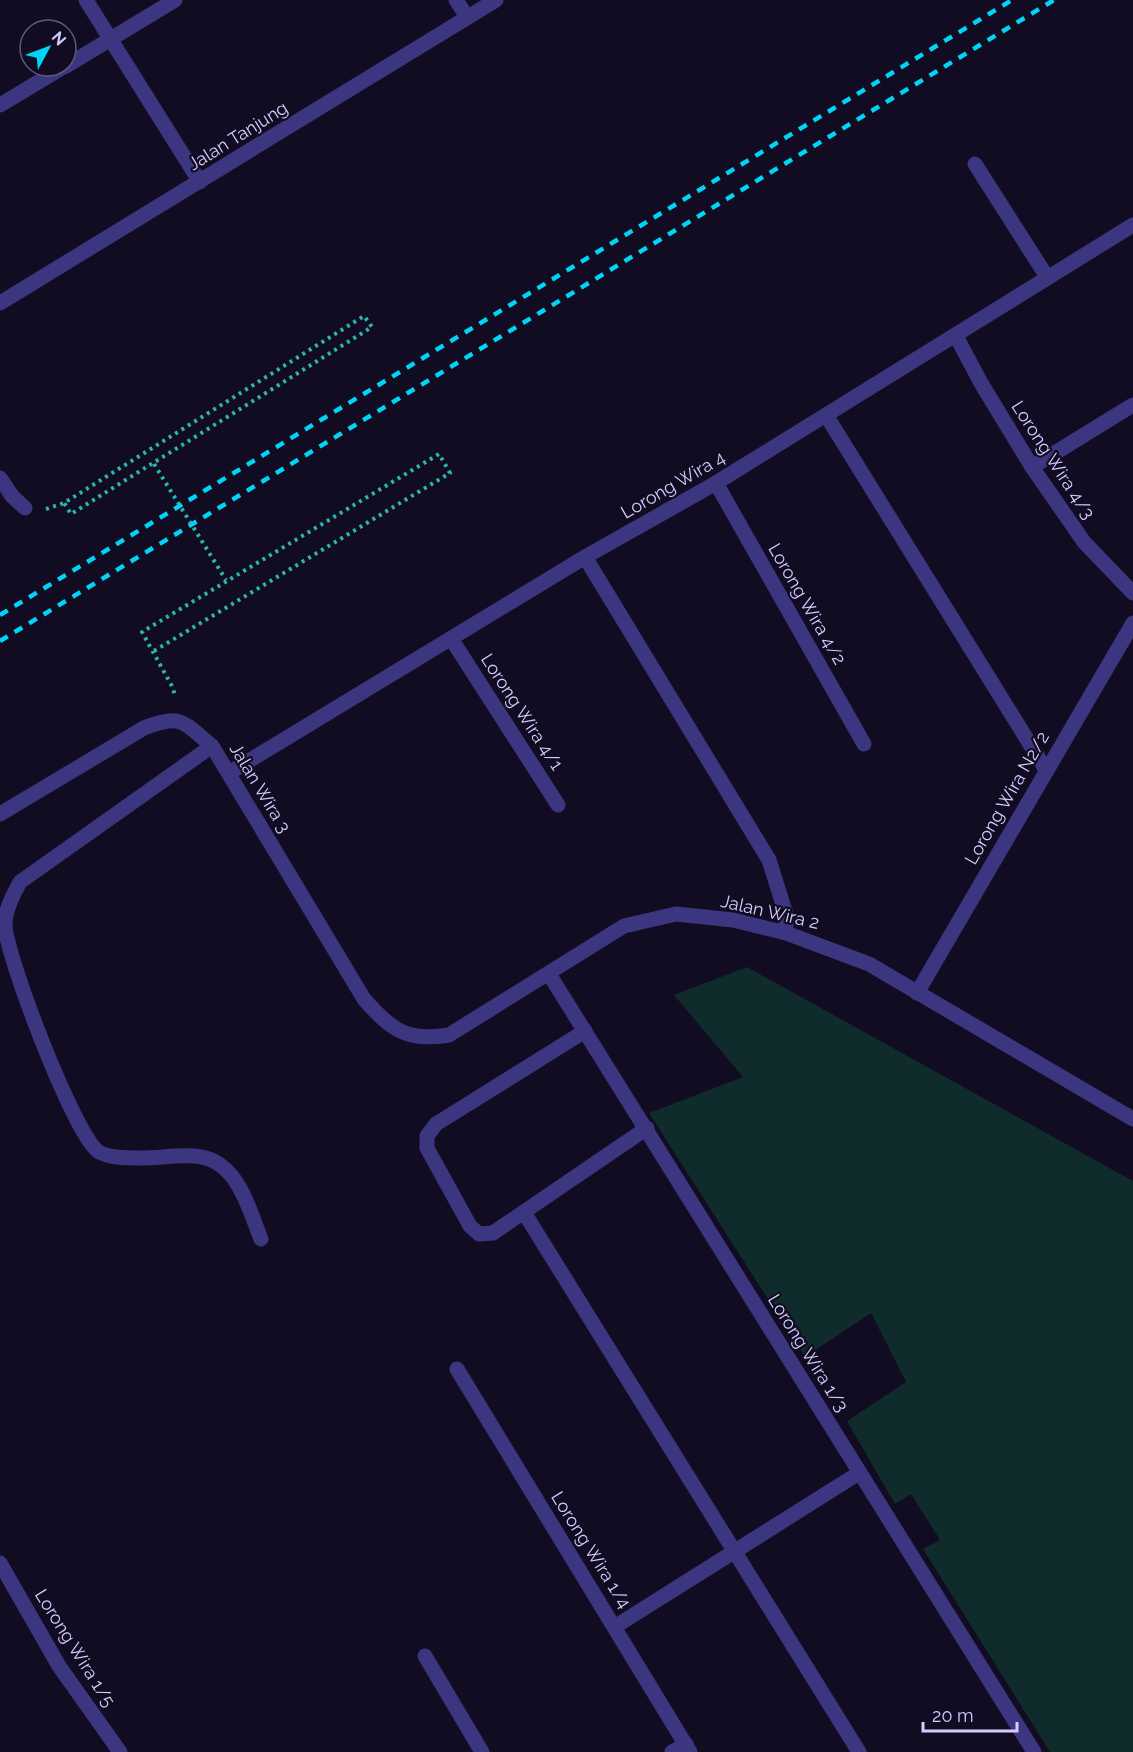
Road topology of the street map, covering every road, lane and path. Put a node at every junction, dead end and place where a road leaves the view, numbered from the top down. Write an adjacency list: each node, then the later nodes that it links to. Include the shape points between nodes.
1 (86, 0): 6 (street)
2 (175, 0): 6 (street)
3 (456, 0): 5 (street)
4 (496, 0): 5 (street, Jalan Tanjung)
5 (467, 17): 11 (street, Jalan Tanjung)
6 (109, 39): 7 (street); 11 (street)
7 (78, 58)
8 (46, 78): 9 (street)
9 (0, 105)
10 (975, 164): 13 (street)
11 (200, 182): 14 (street, Jalan Tanjung)
12 (1133, 225): 13 (street, Lorong Wira 4)
13 (1047, 277): 15 (street, Lorong Wira 4)
14 (0, 303)
15 (956, 336): 17 (street, Lorong Wira 4); 19 (street, Lorong Wira 4/3)
16 (1133, 405): 19 (street)
17 (826, 415): 21 (street, Lorong Wira 4); 32 (street)
18 (154, 464): 18 (path, via 71,513 64,503 364,316 372,327); 24 (path, bridge)
19 (1032, 467): 25 (street, Lorong Wira 4/3, via 1084,542)
20 (0, 478): 22 (street)
21 (716, 483): 23 (street, Lorong Wira 4); 30 (street, Lorong Wira 4/2)
22 (25, 508)
23 (585, 557): 27 (street, Lorong Wira 4); 36 (street, via 770,860 786,914)
24 (226, 580): 28 (path, via 142,632); 28 (path, via 439,454 450,473)
25 (1133, 593)
26 (1133, 623): 32 (street, Lorong Wira N2/2)
27 (452, 640): 33 (street, Lorong Wira 4); 34 (street, Lorong Wira 4/1)
28 (154, 651): 29 (path)
29 (173, 688)
30 (864, 744)
31 (212, 746): 33 (street, Jalan Wira 3); 35 (street, Jalan Wira 3, via 181,720 165,720 144,728); 44 (street, via 20,882 5,925 14,965 78,1125 99,1152 128,1158 195,1155 216,1161 237,1181)
32 (1046, 770): 38 (street, Lorong Wira N2/2)
33 (229, 773): 39 (street, Jalan Wira 3)
34 (558, 805)
35 (0, 814)
36 (786, 933): 37 (street, Jalan Wira 2, via 733,920 676,914 624,926); 38 (street, Jalan Wira 2, via 869,964)
37 (549, 974): 39 (street, Jalan Wira 2, via 449,1035 428,1038 407,1035 384,1022); 40 (street, Lorong Wira 1/3)
38 (917, 993): 41 (street, Jalan Wira 2)
39 (364, 999)
40 (585, 1031): 42 (street, Lorong Wira 1/3); 43 (street, via 436,1124 427,1136 427,1148 470,1226 479,1234 493,1233)
41 (1133, 1119)
42 (647, 1128): 43 (street); 46 (street, Lorong Wira 1/3)
43 (525, 1214): 47 (street)
44 (261, 1239)
45 (457, 1369): 49 (street, Lorong Wira 1/4)
46 (859, 1473): 47 (street); 56 (street, Lorong Wira 1/3)
47 (734, 1550): 49 (street); 55 (street)
48 (0, 1563): 52 (street, Lorong Wira 1/5, via 60,1666)
49 (616, 1626): 51 (street, Lorong Wira 1/4)
50 (424, 1656): 53 (street)
51 (688, 1748): 54 (street)
52 (120, 1752)
53 (482, 1752)
54 (672, 1752)
55 (859, 1752)
56 (1034, 1752)

